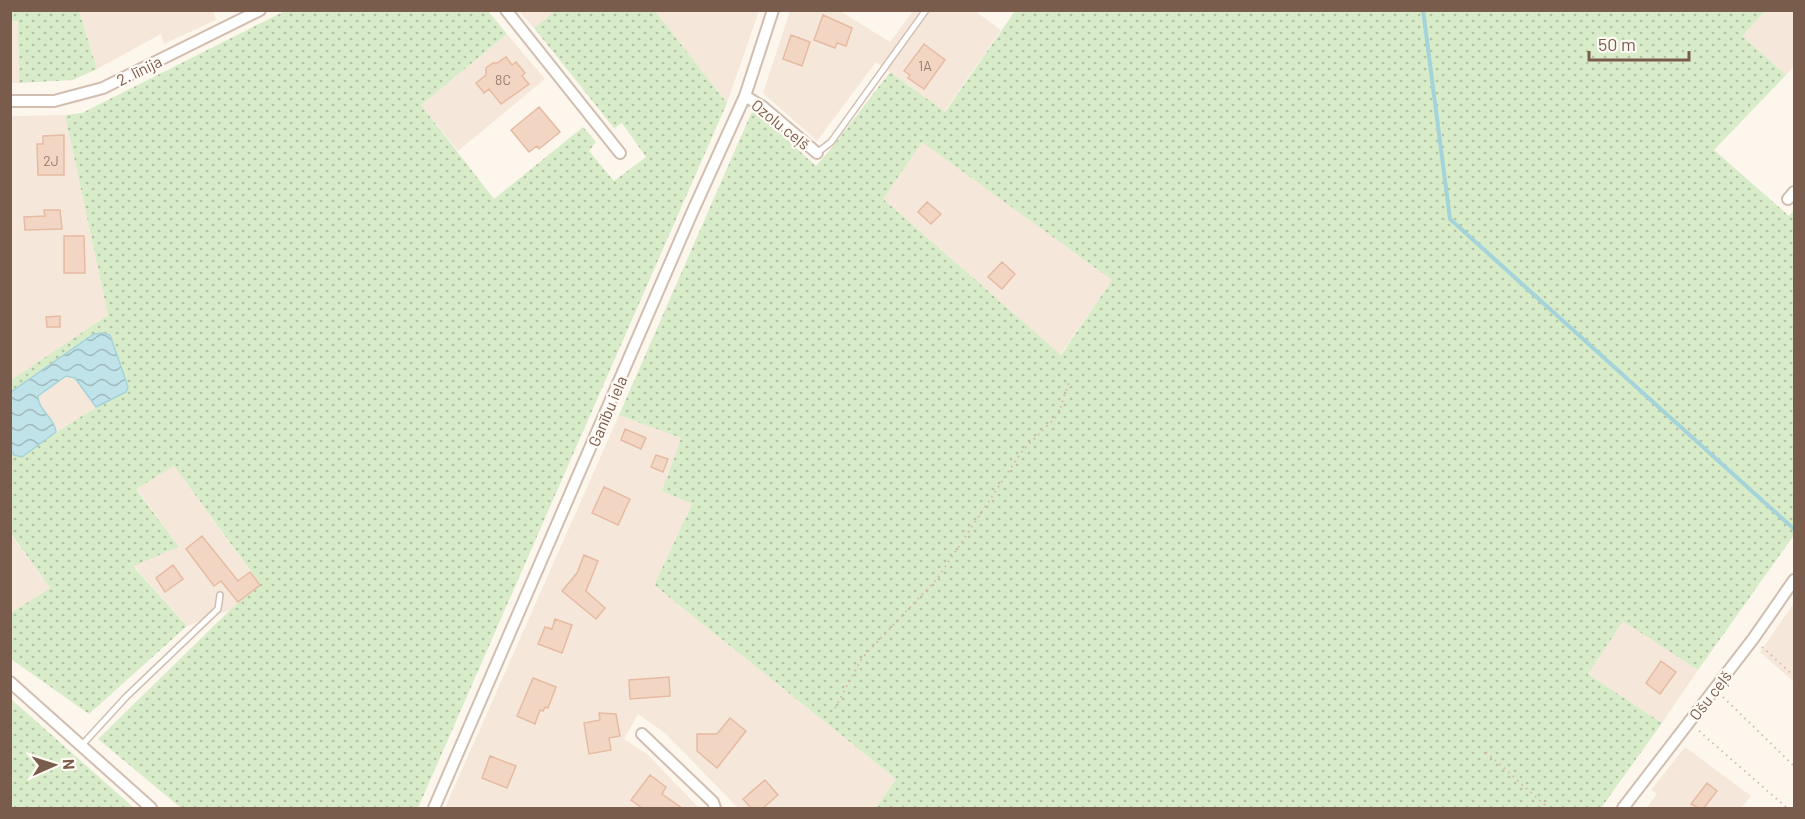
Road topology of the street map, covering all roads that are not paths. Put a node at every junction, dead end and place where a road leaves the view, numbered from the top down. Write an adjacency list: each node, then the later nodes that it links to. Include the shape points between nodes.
1 (260, 10): 6 (street, 2. līnija, via 103,88 54,100)
2 (506, 10): 7 (street)
3 (773, 10): 5 (street, Ganību iela)
4 (926, 10): 8 (lane, via 831,142)
5 (746, 96): 8 (street, Ozolu ceļš); 15 (street, Ganību iela)
6 (10, 101)
7 (620, 153)
8 (817, 153)
9 (1794, 580): 17 (street, Ošu ceļš)
10 (220, 595): 13 (lane, via 218,609)
11 (10, 682): 13 (street)
12 (642, 734): 16 (street)
13 (82, 745): 14 (street)
14 (151, 808)
15 (434, 808)
16 (715, 808)
17 (1623, 808)

